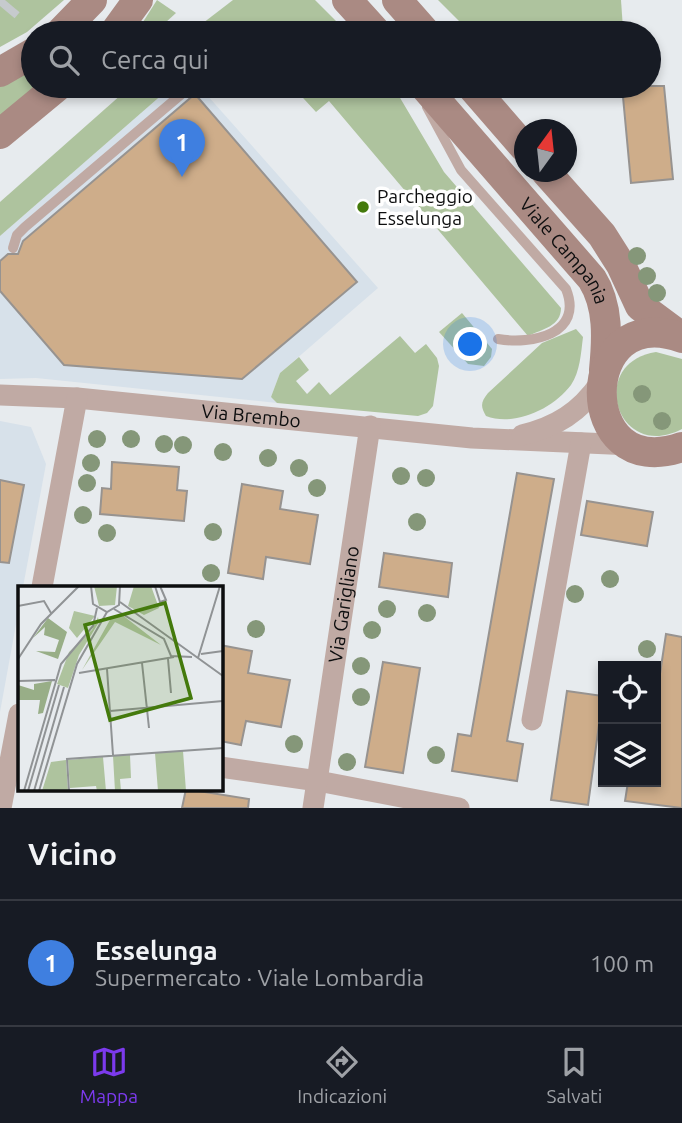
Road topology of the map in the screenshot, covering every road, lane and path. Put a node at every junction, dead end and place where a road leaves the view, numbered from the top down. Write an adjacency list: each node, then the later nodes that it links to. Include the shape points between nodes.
1 (92, 0): 5 (street)
2 (138, 0): 6 (street)
3 (347, 0): 7 (street)
4 (397, 0): 8 (street)
5 (72, 21)
6 (123, 21)
7 (366, 21)
8 (415, 21)
9 (21, 61): 10 (street)
10 (0, 72)
11 (44, 98): 16 (street)
12 (177, 98): 19 (lane, via 25,227)
13 (423, 98): 21 (lane, via 461,170 566,289 572,304 567,322 554,332 522,342)
14 (434, 98): 22 (street, Viale Campania, via 592,279 605,316)
15 (481, 98): 17 (street)
16 (0, 134)
17 (514, 135)
18 (555, 182): 20 (street, Viale Campania, via 602,235 640,306)
19 (13, 248)
20 (682, 338): 22 (street, via 639,337 618,349)
21 (498, 339)
22 (602, 377): 26 (street, Via Brembo, via 586,401 565,419); 28 (street, Viale Campania, via 601,404 607,422)
23 (0, 395): 24 (street, Via Brembo)
24 (77, 398): 25 (street, Via Brembo); 30 (street)
25 (370, 426): 26 (street, Via Brembo); 34 (street, Via Garigliano)
26 (503, 439): 27 (street, Via Brembo)
27 (581, 443): 28 (street, Via Brembo); 31 (street)
28 (632, 446): 29 (street)
29 (678, 450)
30 (42, 586)
31 (532, 719)
32 (17, 738): 35 (street)
33 (222, 767): 34 (street)
34 (318, 781): 36 (street, Via Garigliano); 37 (street)
35 (1, 808)
36 (313, 808)
37 (459, 808)

